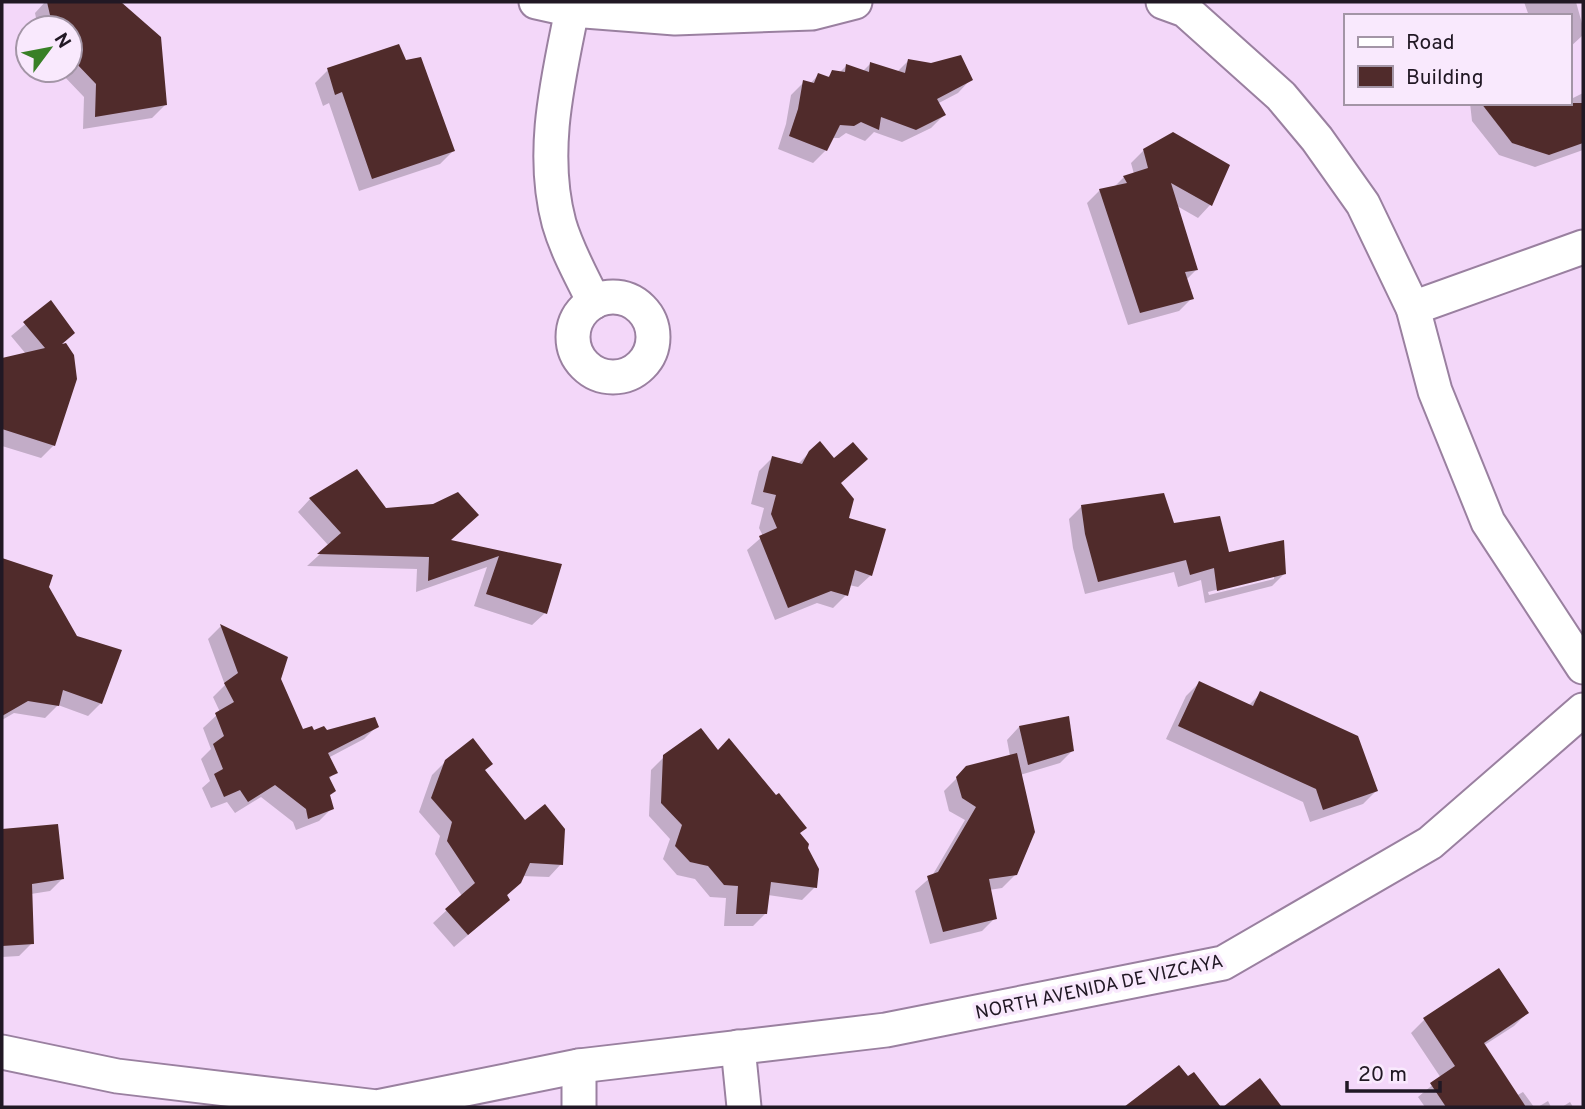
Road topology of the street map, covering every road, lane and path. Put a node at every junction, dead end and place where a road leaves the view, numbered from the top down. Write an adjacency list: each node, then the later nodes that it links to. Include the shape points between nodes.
1 (536, 2): 4 (street)
2 (855, 2): 4 (street, via 812,13 689,17)
3 (1163, 2): 7 (street, via 1185,10 1281,96 1317,139 1363,204)
4 (572, 10): 6 (street, via 552,116 552,182 559,223)
5 (1583, 247): 7 (street)
6 (594, 302)
7 (1413, 308): 8 (street, via 1435,391 1488,522)
8 (1583, 667)
9 (1583, 710): 10 (street, NORTH AVENIDA DE VIZCAYA, via 1430,844 1223,963 886,1030)
10 (738, 1047): 12 (street, NORTH AVENIDA DE VIZCAYA); 14 (street)
11 (2, 1052): 12 (street, NORTH AVENIDA DE VIZCAYA, via 117,1076 377,1107)
12 (579, 1066): 13 (street)
13 (579, 1107)
14 (744, 1107)

